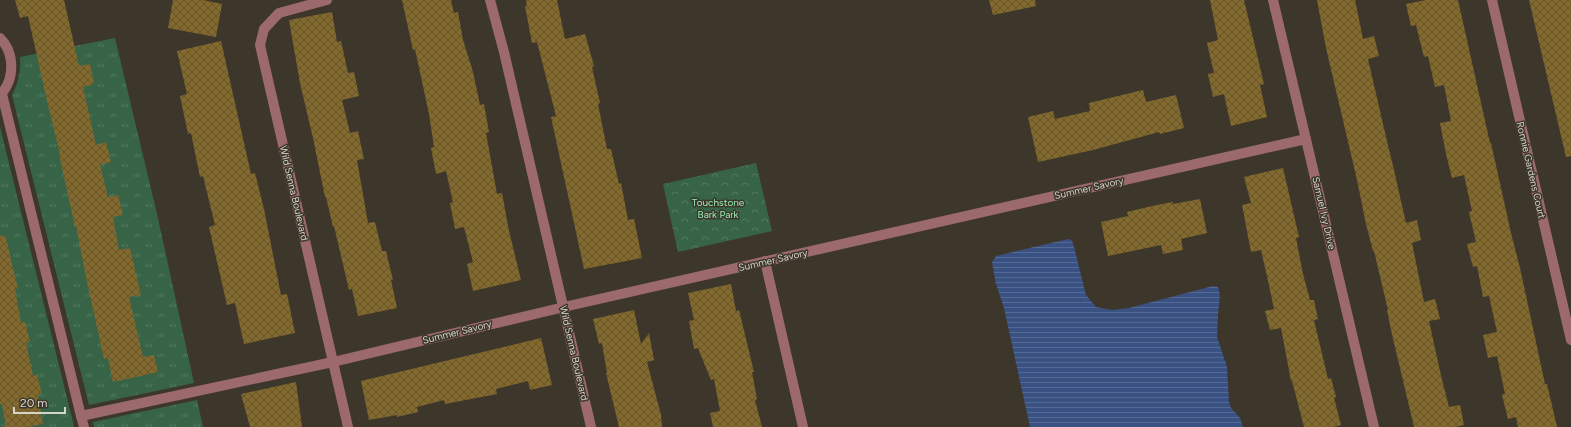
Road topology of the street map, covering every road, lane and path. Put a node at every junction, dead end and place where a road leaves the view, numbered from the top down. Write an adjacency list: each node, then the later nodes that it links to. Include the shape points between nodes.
1 (327, 0): 11 (street, Wild Senna Boulevard, via 279,13 264,29 260,45)
2 (490, 0): 9 (street, Wild Senna Boulevard)
3 (1273, 0): 7 (street, Samuel Ivy Drive)
4 (1492, 0): 10 (street, Ronnie Gardens Court)
5 (0, 38): 6 (street, via 10,54 11,68 9,82)
6 (1, 94): 12 (street)
7 (1306, 139): 8 (street, Summer Savory); 17 (street, Samuel Ivy Drive)
8 (765, 261): 9 (street, Summer Savory); 16 (street)
9 (563, 307): 11 (street, Summer Savory); 15 (street, Wild Senna Boulevard)
10 (1571, 340)
11 (333, 362): 12 (street, Summer Savory); 14 (street, Wild Senna Boulevard)
12 (81, 416): 13 (street)
13 (84, 427)
14 (348, 427)
15 (591, 427)
16 (803, 427)
17 (1374, 427)

